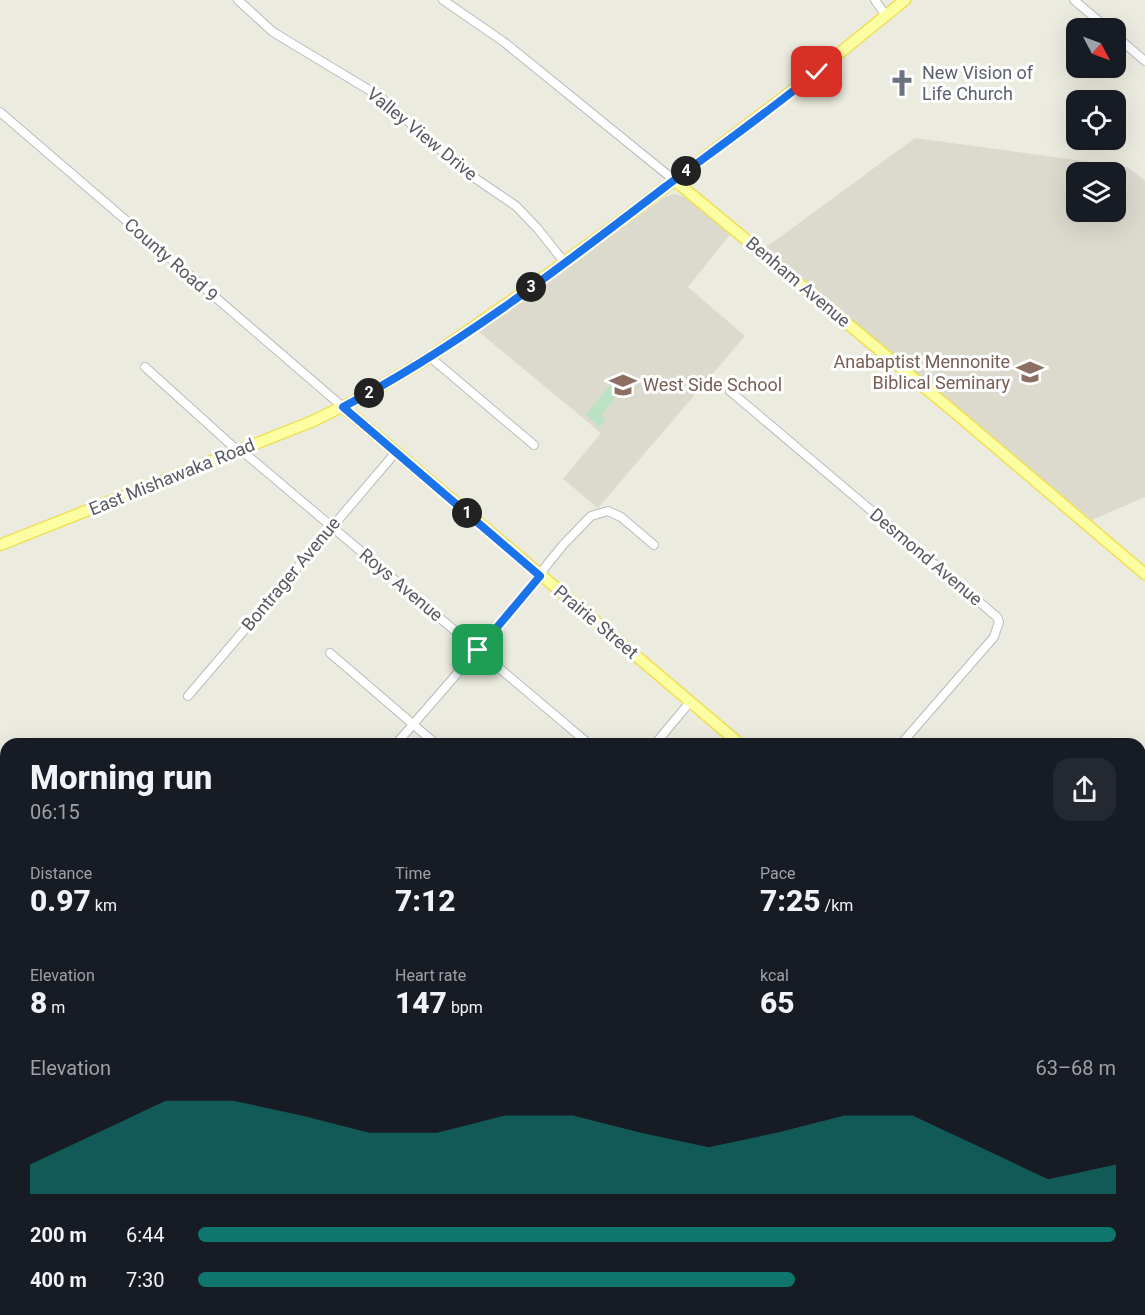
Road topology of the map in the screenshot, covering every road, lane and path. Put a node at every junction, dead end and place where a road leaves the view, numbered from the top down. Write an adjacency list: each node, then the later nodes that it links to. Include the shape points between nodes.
1 (238, 0): 12 (street, Valley View Drive, via 273,32 379,96 466,171 516,206)
2 (443, 0): 11 (street, Benham Avenue, via 504,42)
3 (875, 0): 6 (street)
4 (1074, 0): 7 (street)
5 (897, 2): 6 (main road, East Mishawaka Road)
6 (886, 16): 11 (main road, East Mishawaka Road)
7 (1095, 18)
8 (1126, 45): 9 (street)
9 (1145, 61)
10 (0, 112): 16 (street, County Road 9)
11 (674, 180): 12 (main road, East Mishawaka Road); 23 (main road, Benham Avenue)
12 (565, 262): 13 (main road, East Mishawaka Road)
13 (430, 357): 16 (main road, East Mishawaka Road); 17 (street)
14 (145, 368): 18 (street, Roys Avenue)
15 (730, 391): 35 (street, Desmond Avenue, via 997,617 994,637)
16 (343, 407): 18 (main road, East Mishawaka Road); 19 (main road, Prairie Street)
17 (534, 445)
18 (239, 450): 20 (street, Roys Avenue); 21 (main road, East Mishawaka Road)
19 (396, 452): 20 (street, Bontrager Avenue); 24 (main road, Prairie Street)
20 (332, 526): 25 (street, Roys Avenue); 27 (street, Bontrager Avenue)
21 (0, 545)
22 (654, 545): 24 (street, via 608,511 591,516 552,557)
23 (1145, 574)
24 (540, 576): 25 (street); 28 (main road, Prairie Street)
25 (478, 650): 29 (street); 32 (street, Roys Avenue)
26 (330, 653): 29 (street)
27 (188, 696)
28 (690, 702): 33 (street); 34 (main road, Prairie Street)
29 (413, 725): 30 (street); 31 (street)
30 (401, 738)
31 (429, 738)
32 (582, 738)
33 (660, 738)
34 (733, 738)
35 (906, 738)

